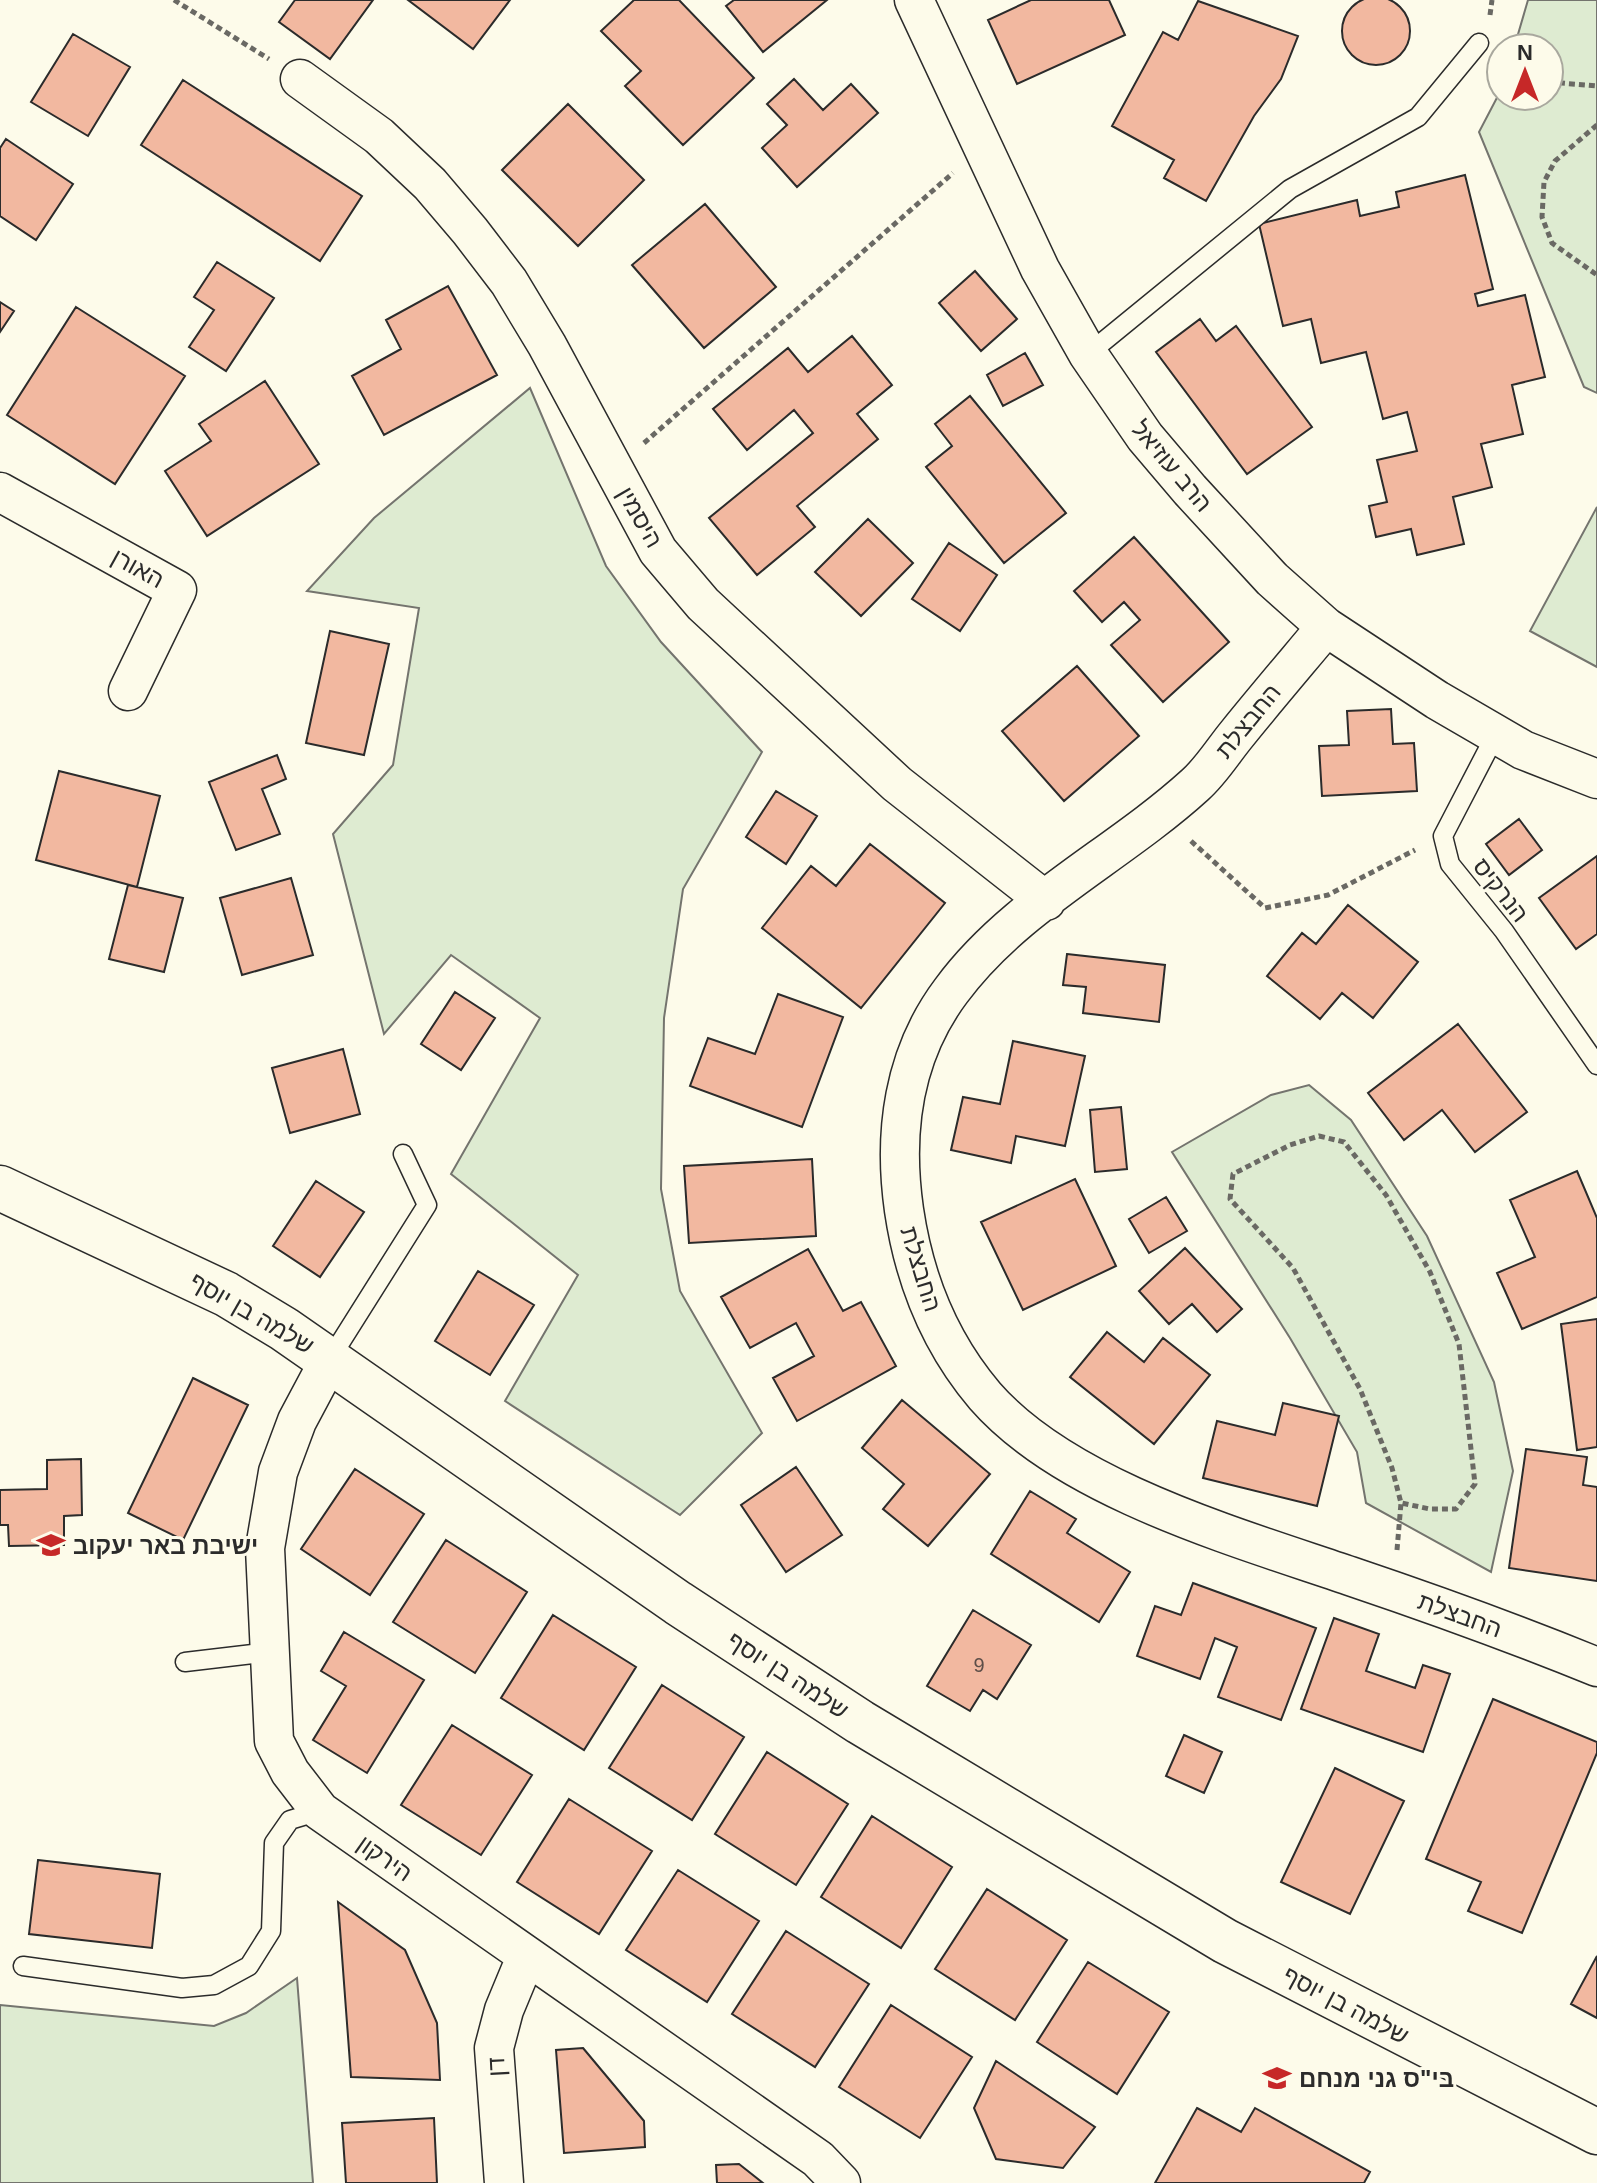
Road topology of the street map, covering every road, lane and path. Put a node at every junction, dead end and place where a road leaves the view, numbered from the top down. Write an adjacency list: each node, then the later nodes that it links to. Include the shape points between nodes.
1 (174, 0): 4 (path)
2 (914, 0): 8 (street, הרב עוזיאל)
3 (1479, 43): 10 (lane, via 1418,117 1290,189)
4 (300, 79): 11 (street, היסמין, via 379,136 470,231 539,332)
5 (1565, 83): 6 (path)
6 (1597, 86)
7 (1597, 125): 9 (path, via 1555,161 1544,182 1542,217 1552,243)
8 (983, 147): 10 (street, הרב עוזיאל, via 1040,269); 11 (path)
9 (1597, 275)
10 (1088, 354): 13 (street, הרב עוזיאל, via 1145,437 1190,490 1272,579)
11 (613, 470): 19 (street, היסמין, via 658,551 703,604 897,784)
12 (0, 492): 14 (street, האורן, via 177,590)
13 (1326, 627): 15 (street, הרב עוזיאל); 17 (street, החבצלת, via 1198,782)
14 (128, 691)
15 (1496, 734): 16 (street, הרב עוזיאל); 18 (lane)
16 (1597, 779)
17 (1161, 814): 18 (path, via 1265,908 1328,895); 19 (street, החבצלת)
18 (1443, 836): 20 (lane, הנרקיס, via 1450,864 1504,931)
19 (1046, 901): 27 (street, החבצלת, via 982,953 925,1029 900,1124 900,1178 909,1245 925,1298 962,1363 986,1396 1024,1431 1126,1492 1224,1533)
20 (1597, 1065)
21 (403, 1154): 23 (lane, via 427,1205)
22 (0, 1188): 23 (main road, שלמה בן יוסף, via 226,1294)
23 (330, 1359): 25 (street, הירקון, via 297,1421 278,1472 265,1548); 31 (main road, שלמה בן יוסף, via 678,1603 872,1729 1225,1941)
24 (1475, 1484): 24 (path, via 1459,1344 1430,1272 1386,1195 1344,1142 1319,1136 1233,1174 1230,1199 1293,1268 1360,1389 1401,1503 1456,1509)
25 (270, 1652): 26 (lane); 28 (street, הירקון, via 274,1741)
26 (185, 1662)
27 (1597, 1667)
28 (320, 1811): 29 (street, הירקון); 30 (lane, via 290,1820 274,1843 271,1931 249,1966 214,1985 182,1988)
29 (526, 1957): 32 (street, דן, via 494,2048); 33 (street, הירקון, via 818,2159)
30 (23, 1966)
31 (1597, 2132)
32 (504, 2183)
33 (841, 2183)

